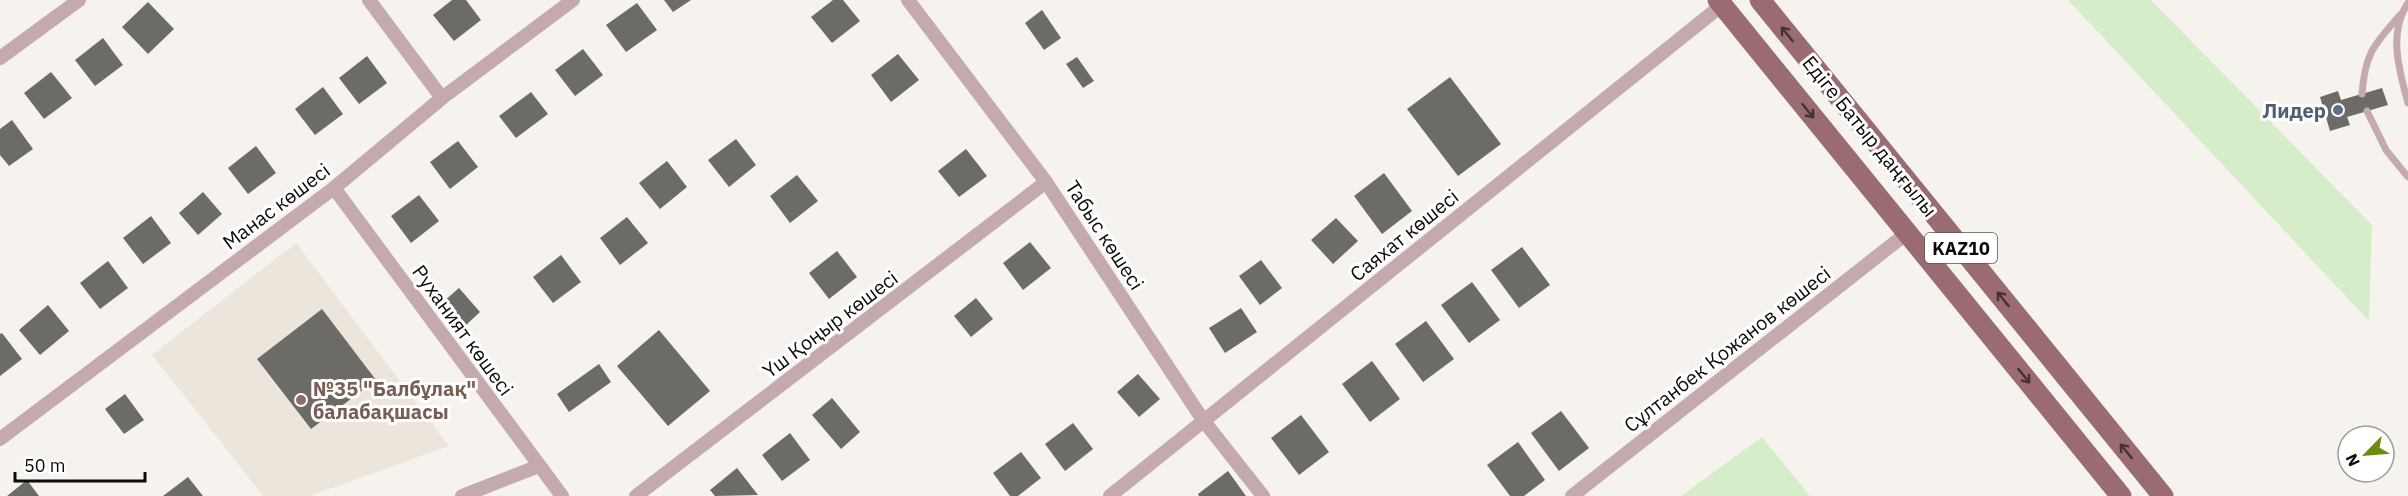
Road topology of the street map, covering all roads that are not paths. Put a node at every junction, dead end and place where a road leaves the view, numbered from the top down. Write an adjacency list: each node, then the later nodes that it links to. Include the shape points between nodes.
1 (78, 0): 9 (street)
2 (369, 0): 11 (street)
3 (573, 0): 11 (street, Манас көшесі)
4 (908, 0): 15 (street, Табыс көшесі)
5 (1760, 0): 28 (main road, Едіге Батыр даңғылы / KAZ10, one-way to 5)
6 (1720, 2): 17 (main road, Едіге Батыр даңғылы / KAZ10, one-way to 17); 18 (street, Саяхат көшесі)
7 (2408, 3): 8 (lane)
8 (2400, 14): 10 (lane, via 2367,57); 12 (lane, via 2399,70)
9 (0, 58)
10 (2362, 94)
11 (442, 98): 16 (street, Манас көшесі)
12 (2408, 103)
13 (2367, 111): 14 (lane, via 2386,150)
14 (2408, 177)
15 (1046, 182): 18 (street, Табыс көшесі); 23 (street, Үш Қоңыр көшесі)
16 (334, 188): 19 (street, Манас көшесі); 20 (street, Руханият көшесі)
17 (1907, 233): 26 (street, Сұлтанбек Қожанов көшесі); 27 (main road, Едіге Батыр даңғылы / KAZ10, one-way to 27)
18 (1203, 420): 24 (street, Саяхат көшесі); 25 (street, Табыс көшесі)
19 (0, 439)
20 (539, 466): 21 (street); 22 (street, Руханият көшесі)
21 (462, 496)
22 (562, 496)
23 (636, 496)
24 (1110, 496)
25 (1263, 496)
26 (1572, 496)
27 (2121, 496)
28 (2163, 496)

